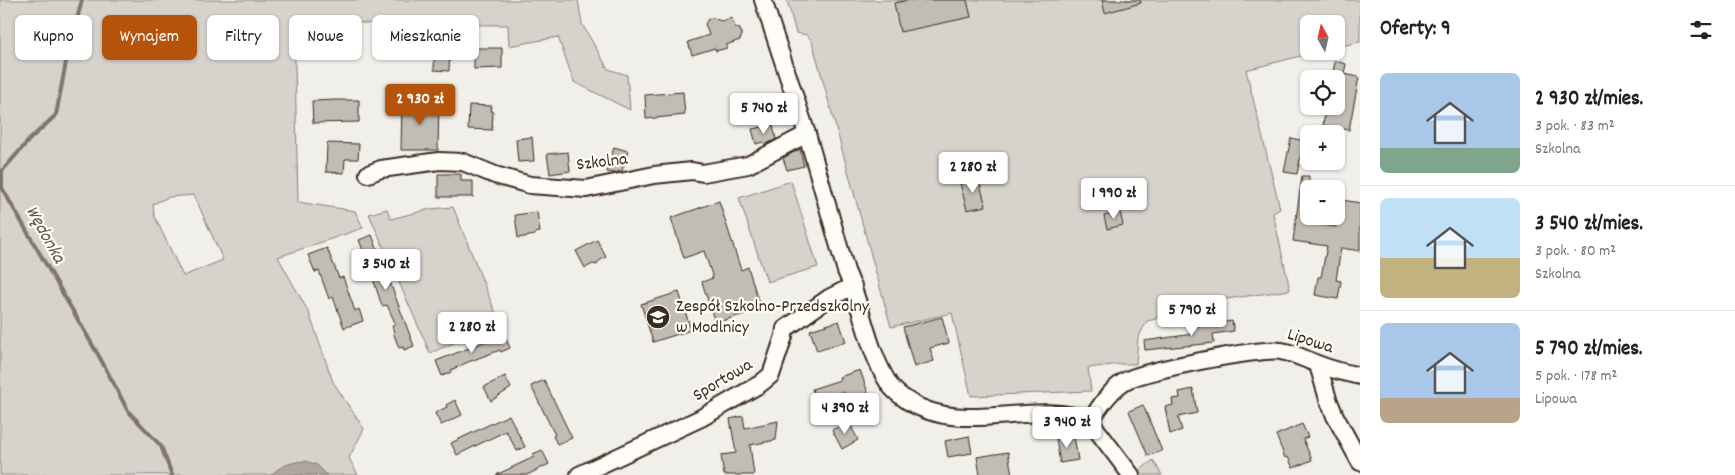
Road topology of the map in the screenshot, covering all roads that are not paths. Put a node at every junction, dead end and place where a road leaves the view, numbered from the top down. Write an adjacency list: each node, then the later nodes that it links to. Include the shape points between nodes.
1 (763, 0): 2 (street)
2 (807, 134): 3 (street, Szkolna, via 748,165 703,173 654,175 586,189 530,185 463,162 439,161 381,169); 4 (street)
3 (368, 174)
4 (853, 286): 7 (street, via 874,353 886,378 897,394 922,410 974,417 1040,413); 9 (street, Sportowa, via 829,298 785,329 771,375 760,384 701,418)
5 (1318, 364): 6 (street, Lipowa); 7 (street, Lipowa, via 1279,350 1158,371 1124,382 1110,393); 8 (street, via 1335,416)
6 (1360, 376)
7 (1090, 421): 10 (street)
8 (1360, 462)
9 (579, 475)
10 (1131, 475)

